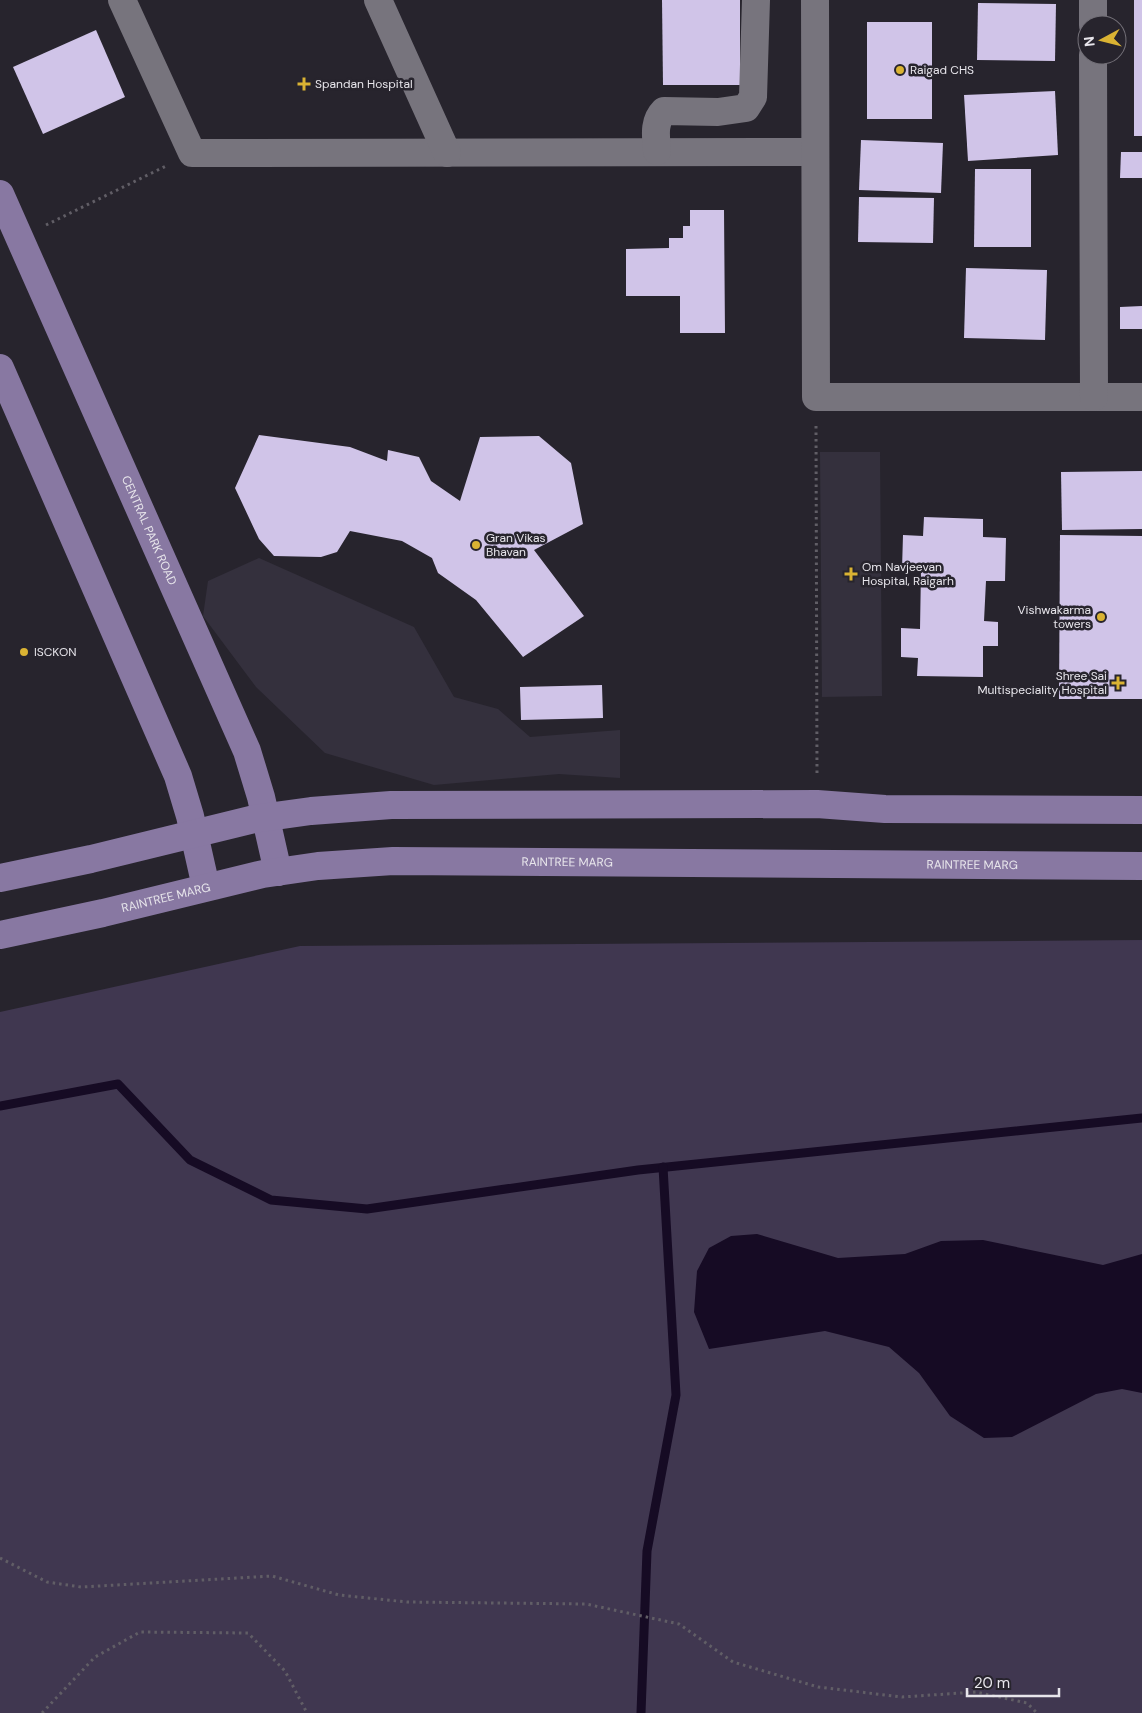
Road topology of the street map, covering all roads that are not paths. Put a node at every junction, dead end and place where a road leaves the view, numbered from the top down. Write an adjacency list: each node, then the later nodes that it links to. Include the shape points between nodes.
1 (122, 0): 10 (street, via 192,153)
2 (378, 0): 10 (street)
3 (756, 0): 8 (street, via 753,97 746,108 718,112 664,111 658,116 656,127)
4 (815, 0): 9 (street)
5 (1093, 0): 6 (street)
6 (1093, 15)
7 (1093, 65): 13 (street)
8 (657, 151): 9 (street); 10 (street)
9 (815, 152): 13 (street, via 816,398)
10 (447, 153)
11 (0, 194): 16 (main road, CENTRAL PARK ROAD, via 225,698 247,751)
12 (0, 368): 17 (main road, via 161,735 178,776)
13 (1094, 397): 14 (street)
14 (1142, 397)
15 (1142, 810): 16 (main road, via 885,809 817,804 391,805)
16 (266, 818): 17 (main road); 19 (main road, CENTRAL PARK ROAD)
17 (194, 832): 20 (main road); 21 (main road)
18 (1142, 866): 19 (main road, RAINTREE MARG, via 393,861)
19 (278, 872): 21 (main road, RAINTREE MARG)
20 (0, 878)
21 (206, 887): 22 (main road, RAINTREE MARG, via 103,914)
22 (0, 935)

